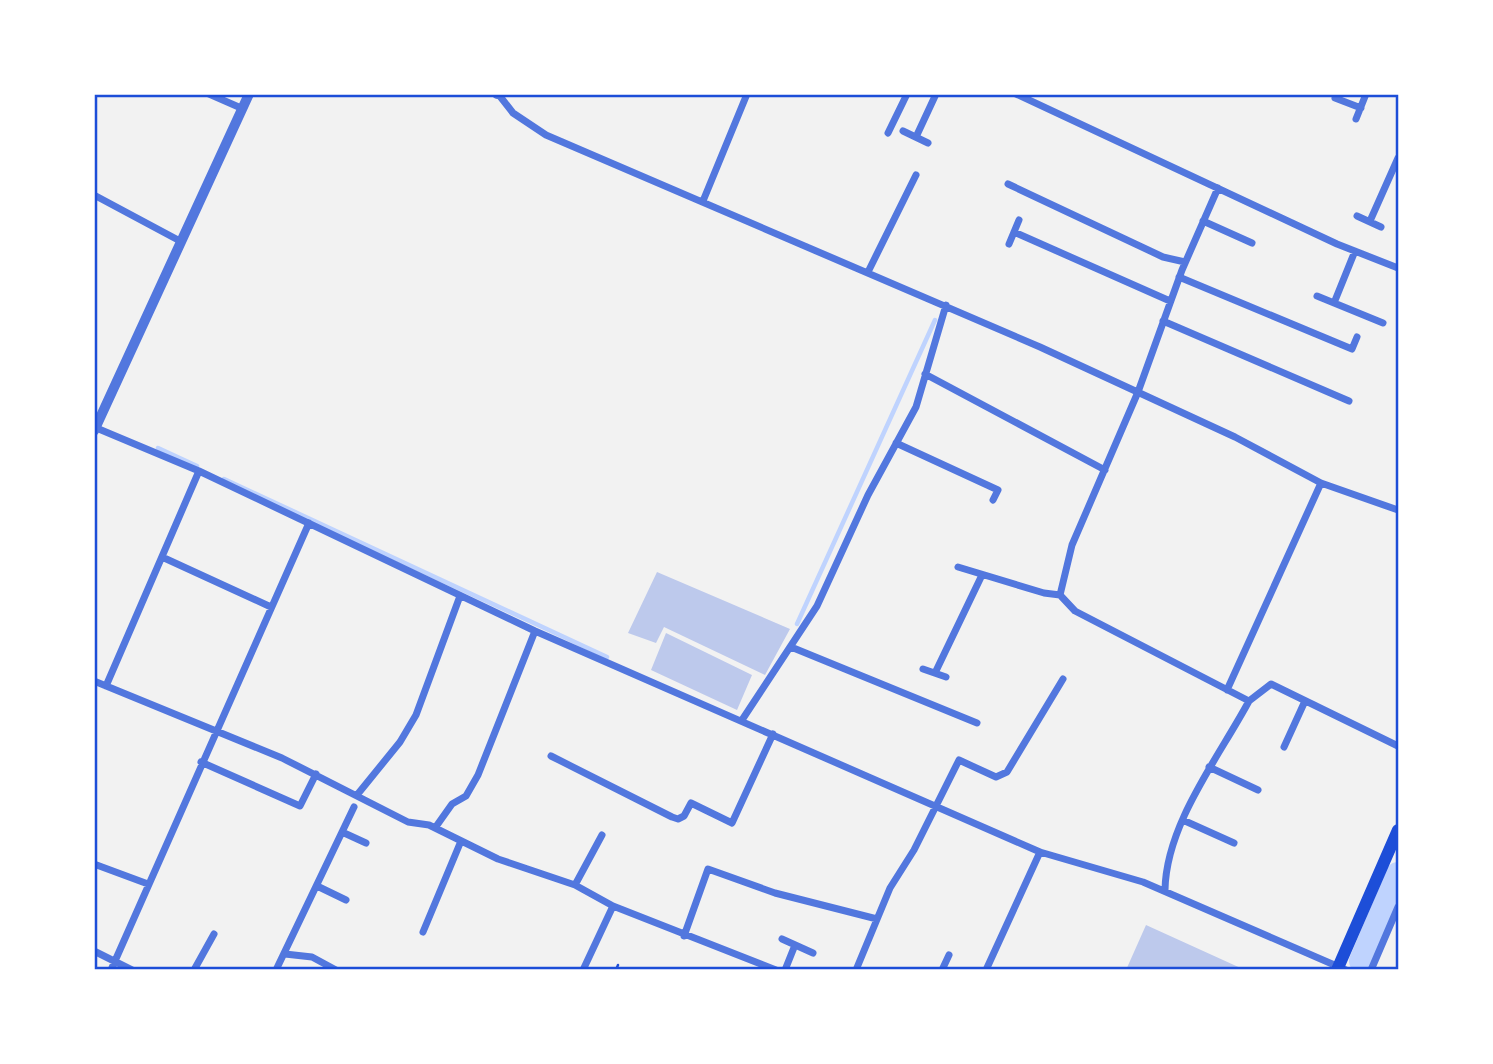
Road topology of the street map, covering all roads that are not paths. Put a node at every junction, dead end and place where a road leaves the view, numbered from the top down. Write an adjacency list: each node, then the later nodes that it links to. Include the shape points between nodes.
1 (209, 94): 10 (street)
2 (249, 94): 10 (street)
3 (747, 94): 22 (street)
4 (907, 94): 14 (street)
5 (936, 94): 15 (street)
6 (1016, 94): 20 (street)
7 (1366, 94): 11 (street)
8 (499, 95): 22 (street, via 513,113 546,135)
9 (1335, 98): 11 (street)
10 (242, 108): 29 (street)
11 (1361, 108): 12 (street)
12 (1356, 119)
13 (903, 131): 15 (street)
14 (888, 133)
15 (916, 137): 16 (street)
16 (928, 143)
17 (1398, 158): 26 (street)
18 (916, 175): 35 (street)
19 (1008, 184): 33 (street, via 1163,257)
20 (1218, 188): 25 (street); 32 (street)
21 (94, 195): 29 (street)
22 (703, 201): 35 (street)
23 (1357, 216): 26 (street)
24 (1019, 220): 28 (street)
25 (1203, 221): 30 (street); 33 (street)
26 (1370, 222): 27 (street)
27 (1381, 227)
28 (1014, 232): 31 (street); 38 (street)
29 (180, 242): 47 (street)
30 (1252, 243)
31 (1009, 244)
32 (1355, 251): 34 (street); 39 (street)
33 (1185, 262): 36 (street)
34 (1398, 268)
35 (868, 272): 40 (street)
36 (1179, 276): 38 (street); 43 (street, via 1352,349)
37 (1317, 296): 39 (street)
38 (1170, 301): 41 (street)
39 (1334, 303): 42 (street)
40 (946, 305): 44 (street); 45 (street)
41 (1163, 321): 45 (street); 46 (street)
42 (1383, 323)
43 (1357, 337)
44 (925, 374): 48 (street, via 916,407); 49 (street)
45 (1138, 392): 49 (street); 51 (street)
46 (1349, 401)
47 (95, 429): 50 (street)
48 (896, 443): 52 (street, via 998,489); 62 (street, via 817,606)
49 (1105, 470): 58 (street, via 1072,544)
50 (199, 471): 54 (street); 55 (street)
51 (1321, 483): 53 (street); 69 (street)
52 (993, 500)
53 (1398, 510)
54 (309, 523): 59 (street); 60 (street)
55 (162, 557): 60 (street); 68 (street)
56 (958, 568): 57 (street)
57 (982, 575): 58 (street); 64 (street)
58 (1060, 595): 69 (street, via 1075,611)
59 (460, 596): 61 (street); 83 (street, via 416,715)
60 (271, 607): 74 (street)
61 (535, 631): 72 (street); 87 (street, via 478,775 466,796 452,804)
62 (791, 647): 72 (street); 73 (street)
63 (923, 669): 64 (street)
64 (935, 673): 65 (street)
65 (946, 677)
66 (1063, 679): 84 (street, via 1007,772 996,777 959,760)
67 (94, 681): 68 (street)
68 (106, 686): 74 (street)
69 (1227, 690): 70 (street)
70 (1249, 701): 71 (street, via 1271,684); 80 (street)
71 (1305, 701): 76 (street); 77 (street)
72 (742, 720): 75 (street)
73 (977, 723)
74 (214, 732): 79 (street); 81 (street)
75 (773, 734): 78 (street, via 732,823 691,803 684,816 672,817); 84 (street)
76 (1398, 746)
77 (1284, 747)
78 (551, 756)
79 (201, 762): 81 (street, via 300,806); 96 (street)
80 (1209, 767): 82 (street); 86 (street)
81 (316, 774): 83 (street)
82 (1258, 790)
83 (356, 795): 87 (street, via 408,822)
84 (937, 806): 94 (street); 103 (street)
85 (354, 807): 89 (street)
86 (1185, 821): 92 (street); 99 (street, via 1169,854)
87 (435, 828): 91 (street)
88 (1398, 830): 115 (highway)
89 (342, 832): 93 (street); 98 (street)
90 (602, 835): 97 (street)
91 (461, 841): 97 (street); 104 (street)
92 (1234, 843)
93 (366, 844)
94 (1040, 852): 99 (street); 126 (street)
95 (94, 864): 96 (street)
96 (148, 884): 113 (street)
97 (575, 885): 101 (street)
98 (317, 886): 100 (street); 111 (street)
99 (1165, 890): 115 (street)
100 (346, 900)
101 (613, 906): 106 (street); 121 (street)
102 (1398, 907): 127 (street)
103 (877, 919): 106 (street, via 775,893 708,869); 124 (street)
104 (423, 932)
105 (214, 934): 118 (street)
106 (684, 936): 114 (street)
107 (782, 939): 108 (street)
108 (795, 944): 110 (street); 123 (street)
109 (94, 951): 113 (street)
110 (813, 953)
111 (285, 954): 119 (street); 120 (street, via 312,957)
112 (949, 955): 125 (street)
113 (115, 961): 116 (street); 117 (street)
114 (766, 968): 122 (street)
115 (1340, 968)
116 (111, 970)
117 (132, 970)
118 (194, 970)
119 (276, 970)
120 (337, 970)
121 (583, 970)
122 (776, 970)
123 (785, 970)
124 (856, 970)
125 (942, 970)
126 (986, 970)
127 (1371, 970)

